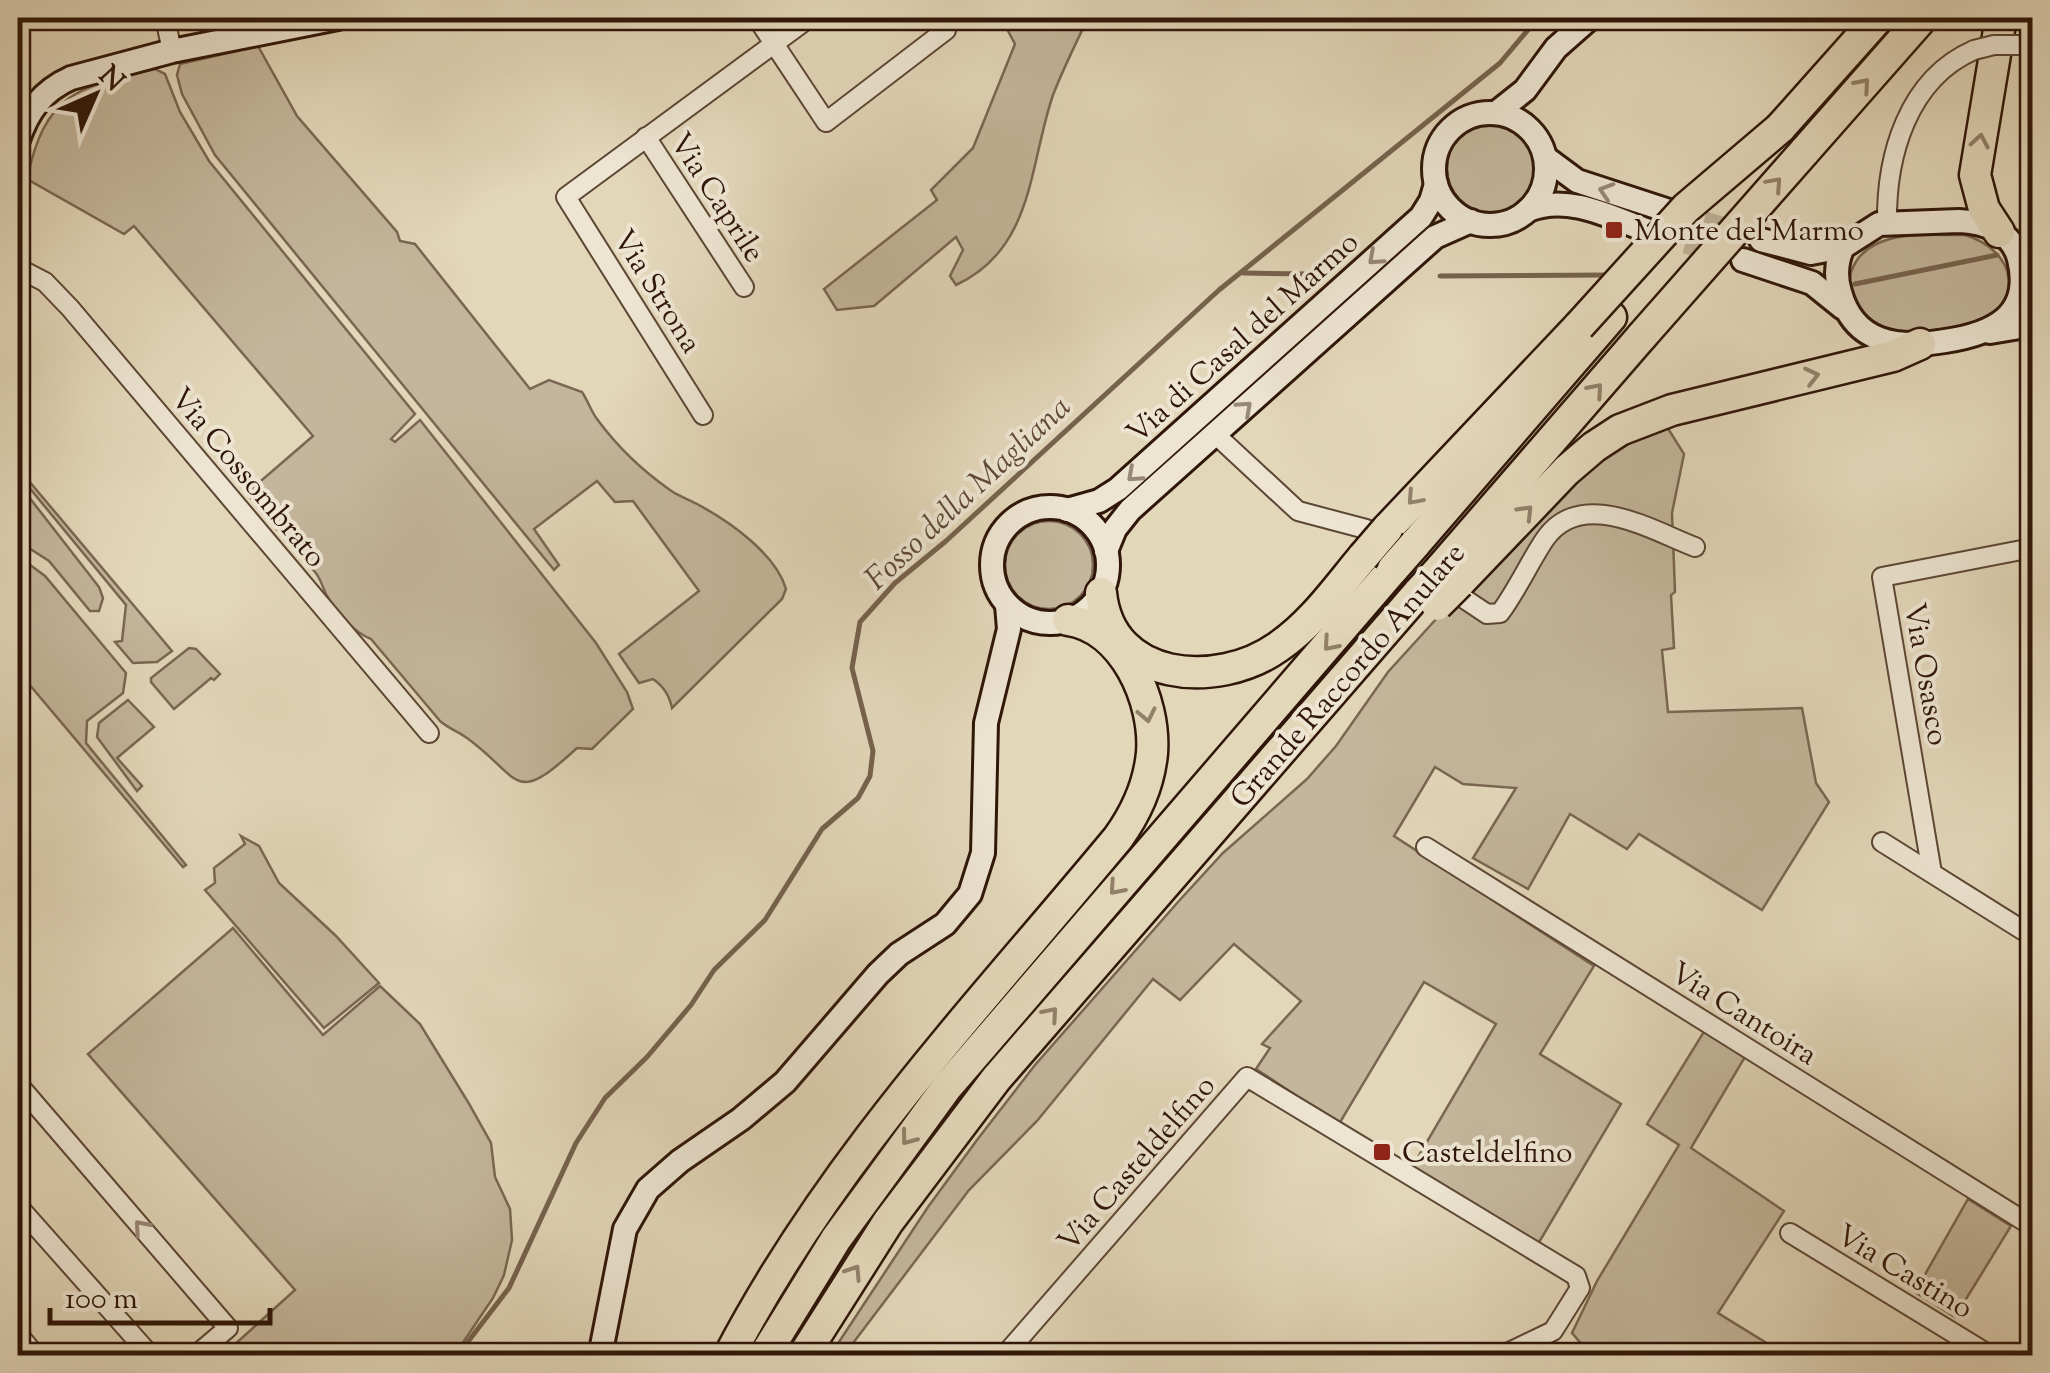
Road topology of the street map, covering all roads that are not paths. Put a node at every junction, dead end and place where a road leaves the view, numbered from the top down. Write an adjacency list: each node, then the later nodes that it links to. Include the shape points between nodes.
1 (165, 18): 12 (street)
2 (338, 18): 12 (main road)
3 (758, 18): 10 (street)
4 (810, 18): 10 (street, Via Caprile)
5 (1590, 18): 13 (main road, via 1556,48)
6 (1878, 18): 15 (highway, Grande Raccordo Anulare)
7 (1922, 18): 45 (highway, Grande Raccordo Anulare, one-way to 7, bridge, via 1642,336)
8 (2001, 18): 28 (highway, one-way to 8, via 1984,208 1975,175)
9 (946, 30): 10 (street, via 826,122)
10 (774, 43): 17 (street, Via Caprile)
11 (2026, 46): 25 (street, bridge, via 1974,50 1937,72 1914,101 1896,154)
12 (172, 50): 18 (main road, via 57,84 36,102)
13 (1536, 78): 14 (main road); 16 (main road)
14 (1496, 113): 16 (main road); 20 (main road, via 1467,117 1444,136 1433,163)
15 (1780, 128): 41 (highway, one-way to 41, bridge, via 1686,208); 65 (highway, Grande Raccordo Anulare, one-way to 65, bridge, via 947,1087 836,1240)
16 (1532, 130): 19 (main road)
17 (646, 137): 21 (street, Via Caprile); 33 (street, Via Caprile)
18 (18, 140)
19 (1546, 158): 22 (main road, via 1544,186); 23 (main road, one-way to 19, via 1577,181)
20 (1436, 184): 24 (main road, via 1449,206); 40 (main road, Via di Casal del Marmo, one-way to 40, via 1420,217 1118,489)
21 (566, 198): 38 (street, Via Strona)
22 (1528, 210): 24 (main road, via 1502,224); 26 (main road, via 1570,204)
23 (1672, 212)
24 (1471, 222): 39 (main road, Via di Casal del Marmo, one-way to 24, via 1435,237)
25 (1887, 223): 28 (main road, via 1972,222); 29 (main road)
26 (1654, 233)
27 (1761, 240): 29 (main road, via 1811,254)
28 (2008, 241): 32 (main road); 36 (main road, via 2022,272 2019,297)
29 (1843, 248): 34 (main road, via 1836,278)
30 (1742, 260): 34 (main road, via 1812,283)
31 (18, 268): 50 (street, Via Cossombrato, via 45,282 70,308)
32 (2032, 276)
33 (744, 287)
34 (1846, 310): 37 (main road, via 1874,338)
35 (2032, 325): 36 (main road)
36 (1986, 333): 37 (main road)
37 (1920, 344): 45 (highway, one-way to 37, via 1580,458 1620,430)
38 (703, 414)
39 (1216, 435): 41 (street, via 1298,511); 44 (main road, Via di Casal del Marmo, via 1123,517)
40 (1067, 510): 44 (main road, via 1092,526); 47 (main road, via 1030,511 1000,534 992,571)
41 (1372, 538): 46 (highway, via 1295,634 1263,656 1217,672 1181,672 1139,657 1112,629)
42 (1695, 548): 45 (street, via 1616,517 1578,515 1547,536 1500,613 1487,614)
43 (2032, 548): 53 (street, Via Osasco, via 1882,576)
44 (1106, 552): 46 (main road)
45 (1444, 589): 66 (highway, Grande Raccordo Anulare, one-way to 45, via 951,1135 1048,1017 1206,837)
46 (1101, 593): 48 (main road, via 1088,610)
47 (1008, 605): 48 (main road, via 1022,616); 49 (main road)
48 (1053, 621): 49 (main road, via 1018,641); 64 (highway, one-way to 64, via 1093,627 1110,640 1143,696 1152,752 1135,811 833,1184)
49 (1002, 666): 63 (main road, via 986,723 983,853 964,904 887,965 770,1094 648,1190 625,1229)
50 (429, 732)
51 (1882, 842): 53 (street)
52 (1426, 848): 57 (street, Via Cantoira)
53 (1932, 873): 54 (street)
54 (2032, 936)
55 (18, 1084): 62 (street, one-way to 55, via 228,1328)
56 (18, 1206): 61 (street)
57 (2032, 1226)
58 (1790, 1233): 69 (street, Via Castino)
59 (18, 1334): 60 (street)
60 (36, 1356)
61 (151, 1356)
62 (195, 1356)
63 (600, 1356)
64 (729, 1356)
65 (764, 1356)
66 (803, 1356)
67 (1004, 1356): 68 (street, Via Casteldelfino, via 1246,1078 1576,1276 1580,1286 1553,1331)
68 (1501, 1356)
69 (1991, 1356)

